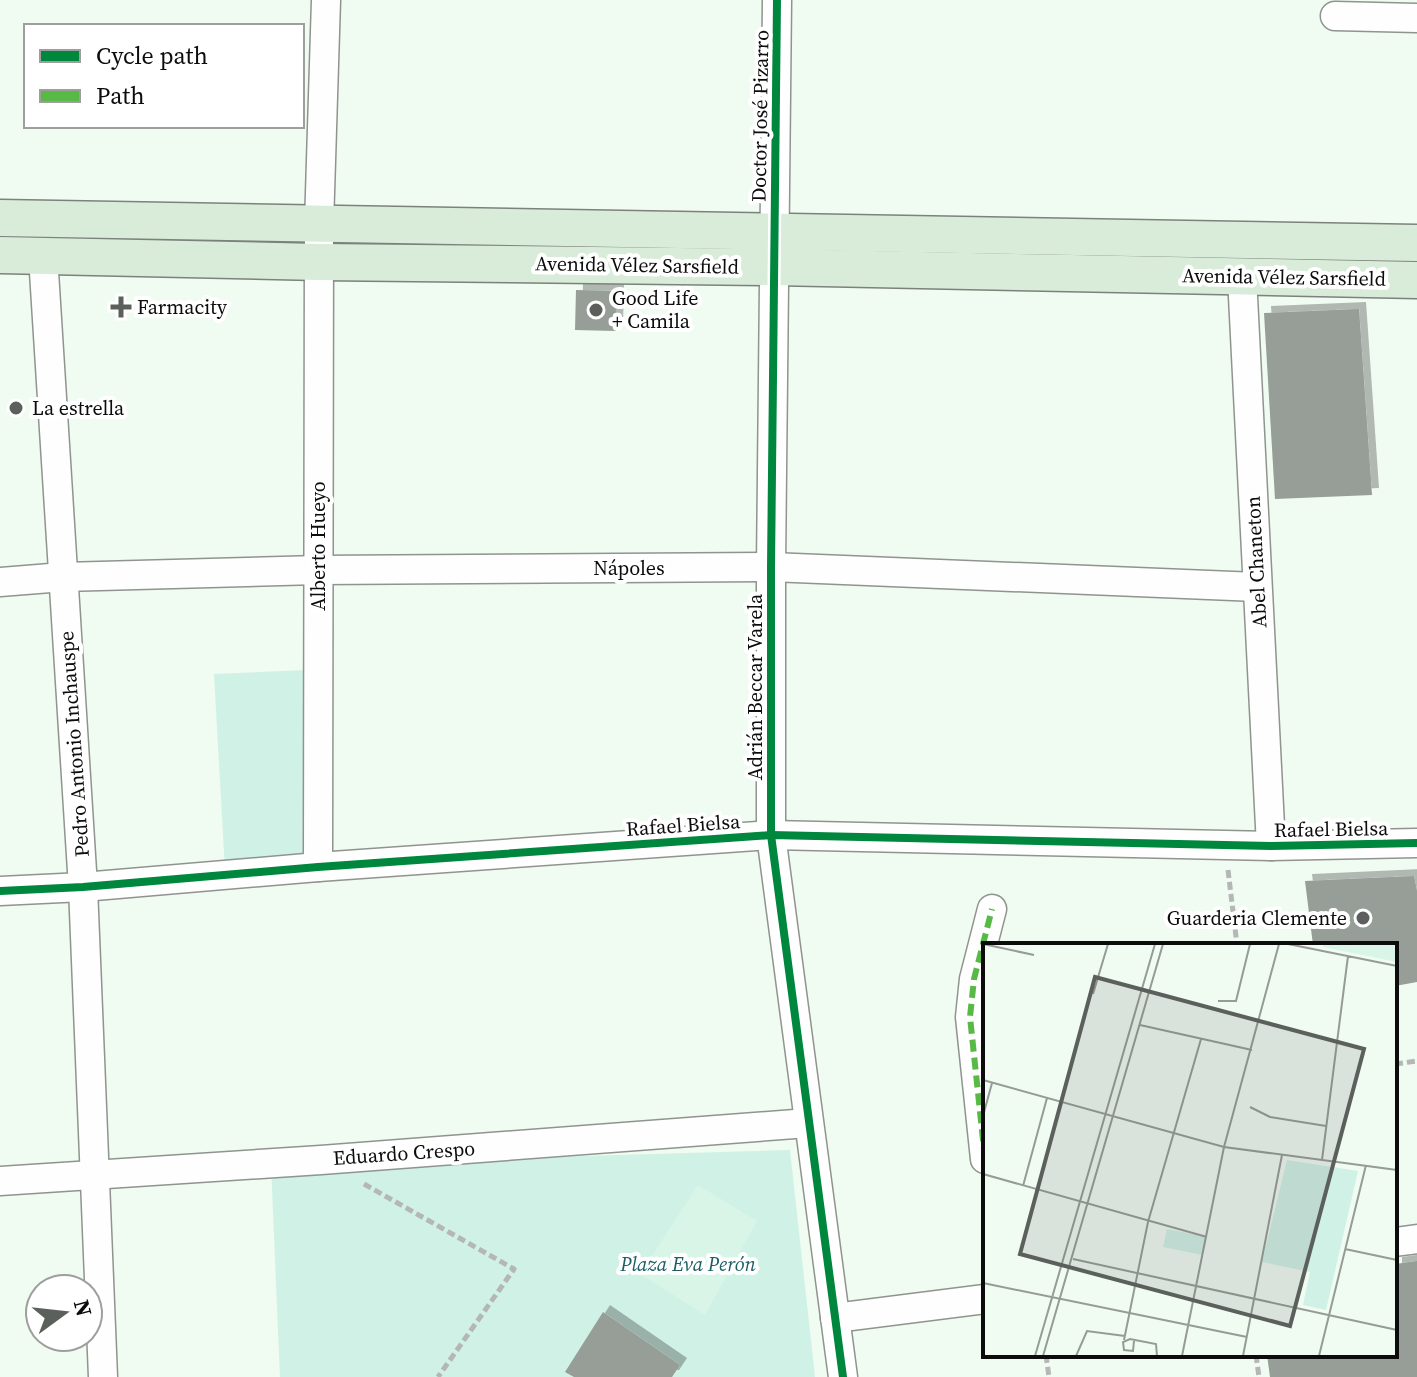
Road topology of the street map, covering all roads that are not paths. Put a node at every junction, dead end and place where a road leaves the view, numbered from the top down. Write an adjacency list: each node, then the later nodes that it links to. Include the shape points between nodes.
1 (326, 0): 6 (street, Alberto Hueyo)
2 (777, 0): 8 (street, Doctor José Pizarro)
3 (1335, 16): 4 (street)
4 (1417, 18)
5 (0, 218): 6 (main road, Avenida Vélez Sarsfield)
6 (319, 225): 8 (main road, Avenida Vélez Sarsfield); 11 (street, Alberto Hueyo)
7 (1417, 243): 8 (main road, Avenida Vélez Sarsfield)
8 (774, 250): 11 (main road, Avenida Vélez Sarsfield); 12 (main road, Avenida Vélez Sarsfield); 14 (street, Adrián Beccar Varela)
9 (0, 255): 10 (main road, Avenida Vélez Sarsfield)
10 (43, 256): 11 (main road, Avenida Vélez Sarsfield); 16 (street, Pedro Antonio Inchauspe)
11 (319, 262): 15 (street, Alberto Hueyo)
12 (1242, 277): 13 (main road, Avenida Vélez Sarsfield); 18 (street, Abel Chaneton)
13 (1417, 280)
14 (771, 567): 15 (street, Nápoles); 18 (street, Nápoles); 19 (street, Adrián Beccar Varela)
15 (318, 570): 16 (street, Nápoles); 22 (street, Alberto Hueyo)
16 (63, 577): 17 (street, Nápoles); 23 (street, Pedro Antonio Inchauspe)
17 (0, 582)
18 (1257, 587): 21 (street, Abel Chaneton)
19 (771, 835): 21 (street, Rafael Bielsa); 22 (street, Rafael Bielsa); 28 (street, Adrián Beccar Varela)
20 (1417, 843): 21 (street, Rafael Bielsa)
21 (1271, 846)
22 (318, 867): 23 (street, Rafael Bielsa)
23 (83, 887): 24 (street, Rafael Bielsa); 30 (street, Pedro Antonio Inchauspe)
24 (0, 891)
25 (992, 909): 26 (street)
26 (983, 943)
27 (983, 944): 29 (street, via 970,1017)
28 (808, 1123): 30 (street, Eduardo Crespo); 35 (street, Adrián Beccar Varela)
29 (983, 1140)
30 (95, 1174): 31 (street, Eduardo Crespo); 36 (street, Pedro Antonio Inchauspe)
31 (0, 1181)
32 (1417, 1239): 33 (street)
33 (1397, 1242)
34 (983, 1299): 35 (street)
35 (835, 1318): 37 (street, Adrián Beccar Varela)
36 (103, 1377)
37 (843, 1377)

